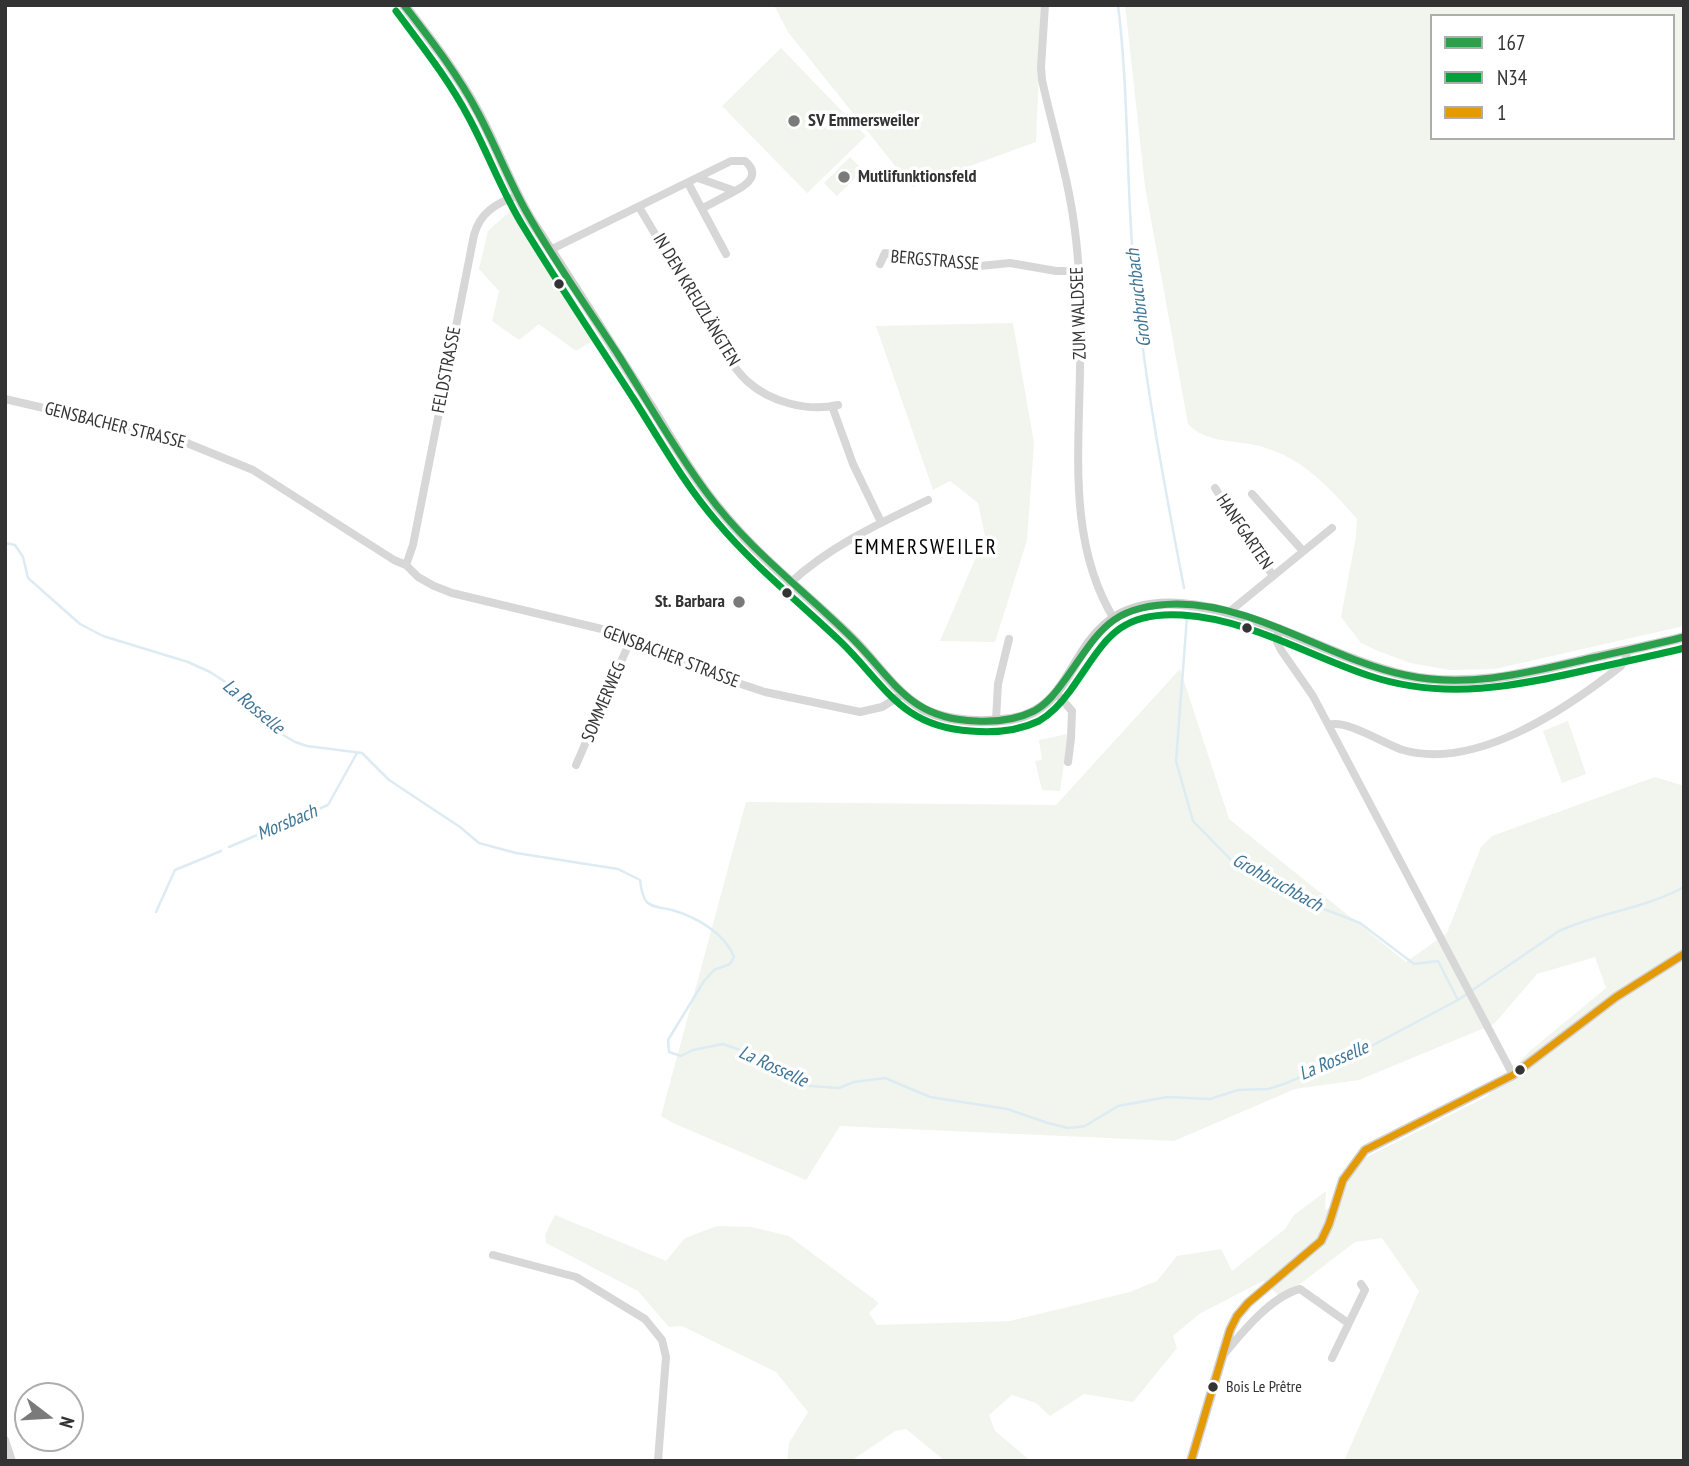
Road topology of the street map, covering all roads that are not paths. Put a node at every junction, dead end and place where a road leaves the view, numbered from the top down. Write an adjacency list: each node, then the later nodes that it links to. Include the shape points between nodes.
1 (404, 5): 6 (main road, via 465,89)
2 (1045, 5): 12 (street, ZUM WALDSEE, via 1042,80 1075,230)
3 (698, 178): 4 (street); 5 (street); 5 (street, via 731,161 745,161 751,166 751,180)
4 (688, 183): 7 (street); 8 (street)
5 (735, 191): 8 (street)
6 (516, 196): 9 (main road); 20 (street, FELDSTRASSE, via 477,223)
7 (639, 207): 9 (street); 17 (street, IN DEN KREUZLÄNGTEN, via 747,381 783,402 835,405 853,464)
8 (702, 208): 10 (street)
9 (550, 250): 22 (main road, via 712,499)
10 (726, 254)
11 (880, 264): 12 (street, BERGSTRASSE, via 885,253 956,266 1010,262)
12 (1078, 271): 24 (street, ZUM WALDSEE, via 1079,494 1087,549)
13 (5, 399): 20 (street, GENSBACHER STRASSE, via 177,439 253,470)
14 (1215, 488): 21 (street, HANFGARTEN)
15 (1252, 494): 19 (street, HANFGARTEN)
16 (928, 500): 17 (street)
17 (881, 523): 22 (street, via 816,560)
18 (1332, 528): 19 (street, HANFGARTEN)
19 (1303, 551): 21 (street, HANFGARTEN)
20 (406, 565): 27 (street, GENSBACHER STRASSE, via 418,577 452,593)
21 (1273, 576): 23 (street, HANFGARTEN)
22 (790, 583): 30 (main road, via 854,640)
23 (1229, 612): 24 (main road, via 1153,605); 25 (main road)
24 (1114, 619): 31 (main road, via 1087,643)
25 (1279, 628): 29 (main road, via 1388,670 1441,680 1500,678); 33 (street, via 1277,642)
26 (1684, 637): 29 (main road)
27 (631, 639): 30 (street, GENSBACHER STRASSE, via 738,684 849,711 882,707); 35 (street, SOMMERWEG)
28 (1009, 639): 32 (street, via 998,684)
29 (1627, 650): 33 (street, via 1621,666 1569,702 1500,741 1466,751 1417,753 1341,723)
30 (903, 694): 32 (main road, via 935,714)
31 (1057, 694): 32 (main road, via 1039,710); 34 (street, via 1072,711)
32 (996, 720)
33 (1329, 725): 37 (street)
34 (1068, 762)
35 (576, 765)
36 (1684, 954): 37 (main road, via 1616,997)
37 (1513, 1075): 41 (main road, via 1365,1150 1343,1180 1321,1241 1237,1315)
38 (494, 1255): 45 (street, via 576,1277 645,1319 656,1331 666,1357)
39 (1361, 1284): 40 (street, via 1365,1290)
40 (1348, 1323): 41 (street, via 1300,1289 1252,1321); 42 (street)
41 (1223, 1355): 46 (main road)
42 (1332, 1358)
43 (5, 1440): 44 (street)
44 (12, 1461)
45 (658, 1461)
46 (1191, 1461)

